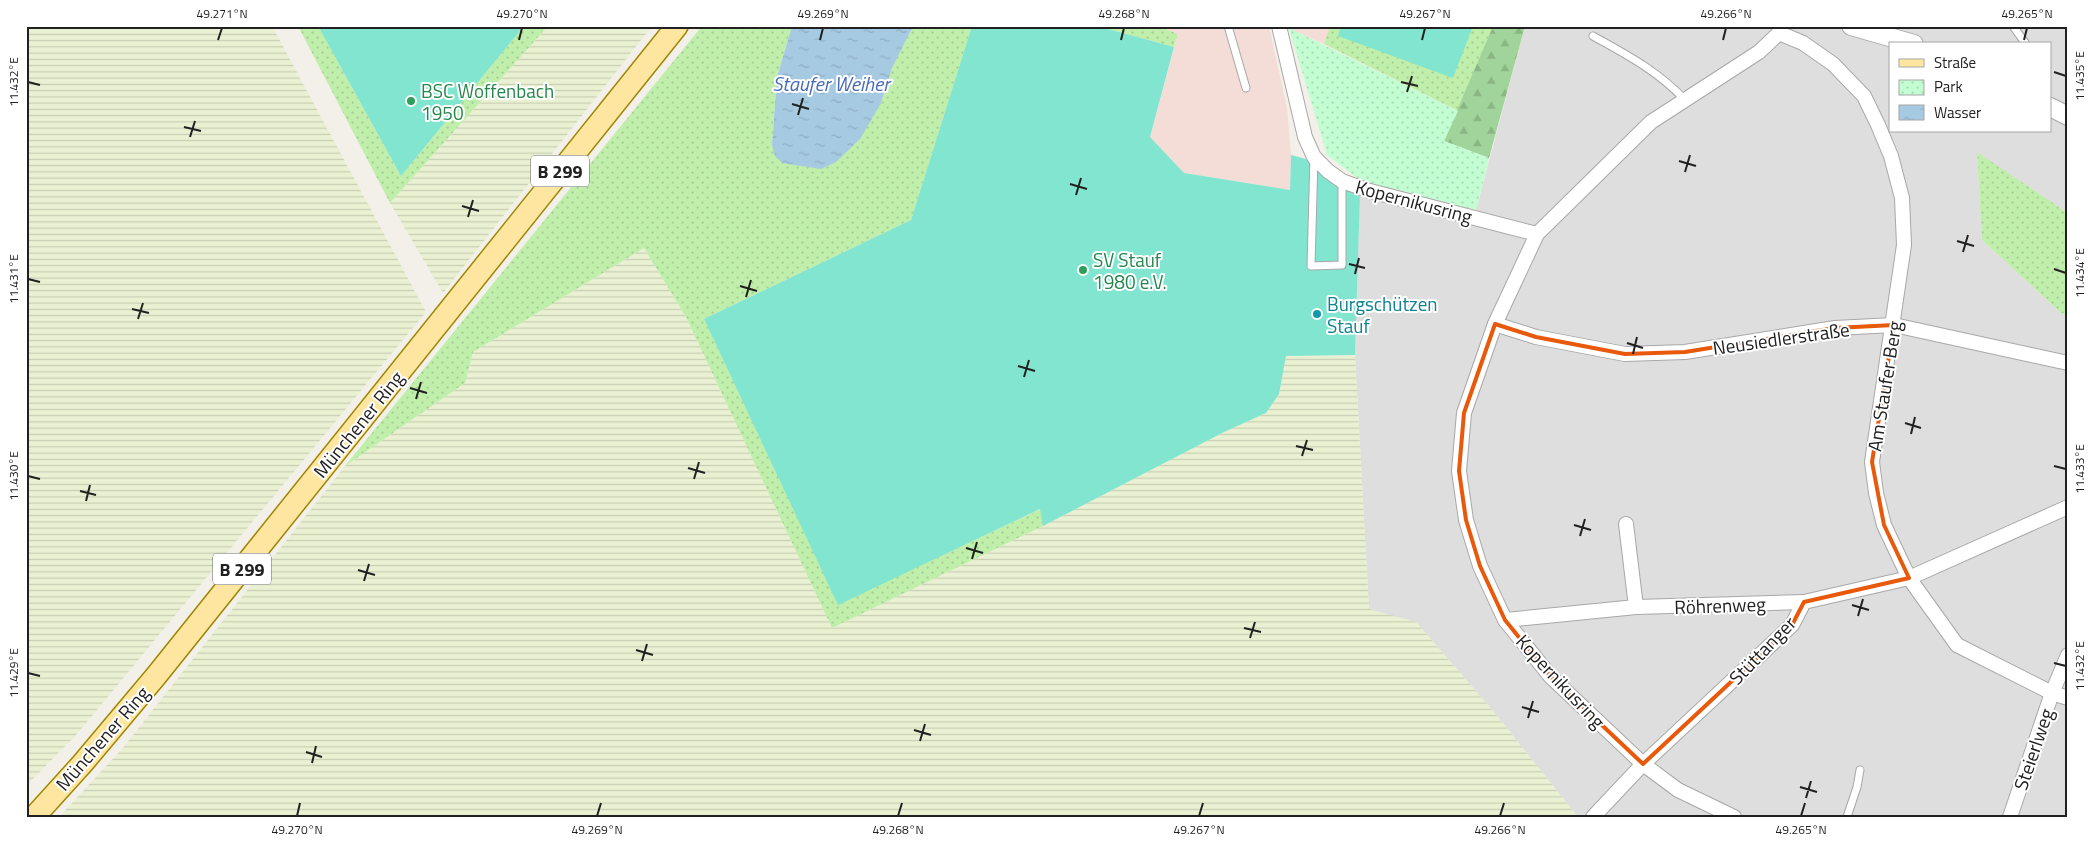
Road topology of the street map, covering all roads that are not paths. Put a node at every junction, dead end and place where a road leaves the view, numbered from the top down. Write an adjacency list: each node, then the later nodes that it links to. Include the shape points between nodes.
1 (676, 26): 31 (main road, Münchener Ring / B 299, via 162,668)
2 (1228, 26): 10 (lane)
3 (1279, 26): 14 (street, Kopernikusring, via 1299,116)
4 (1851, 26): 8 (street)
5 (2013, 26): 9 (lane)
6 (1780, 30): 11 (street, Kopernikusring, via 1759,52); 18 (street, Am Staufer Berg, via 1833,64 1864,96 1882,132 1902,198 1904,245)
7 (1593, 36): 11 (lane, via 1641,63 1668,82)
8 (1907, 42)
9 (2025, 42)
10 (1246, 88)
11 (1685, 100): 16 (street, Kopernikusring, via 1651,122)
12 (2052, 108): 13 (street)
13 (2068, 116)
14 (1314, 157): 15 (street, Kopernikusring); 15 (lane, via 1311,266 1342,265)
15 (1342, 181): 16 (street, Kopernikusring)
16 (1537, 234): 17 (street, Kopernikusring)
17 (1495, 324): 18 (street, Neusiedlerstraße, via 1536,337 1625,354 1685,352 1835,328); 25 (street, Kopernikusring, via 1464,413 1459,471 1466,520 1480,566)
18 (1894, 325): 19 (street, Neusiedlerstraße); 22 (street, Am Staufer Berg, via 1872,462 1884,525)
19 (2068, 363)
20 (2068, 507): 22 (street, Stüttanger)
21 (1626, 524): 24 (street)
22 (1909, 578): 23 (street, Stüttanger); 27 (street, Am Staufer Berg, via 1956,646)
23 (1804, 602): 24 (street, Röhrenweg); 29 (street, Stüttanger, via 1792,625)
24 (1636, 607): 25 (street, Röhrenweg)
25 (1505, 620): 29 (street, Kopernikusring, via 1551,677)
26 (2068, 654): 27 (street, Steierlweg)
27 (2052, 693): 28 (street, Am Staufer Berg); 35 (street, Steierlweg)
28 (2068, 698)
29 (1643, 764): 32 (street, Stüttanger); 33 (street, Kopernikusring, via 1678,790)
30 (1860, 770): 34 (lane)
31 (34, 817)
32 (1593, 817)
33 (1734, 817)
34 (1847, 817)
35 (2010, 817)

